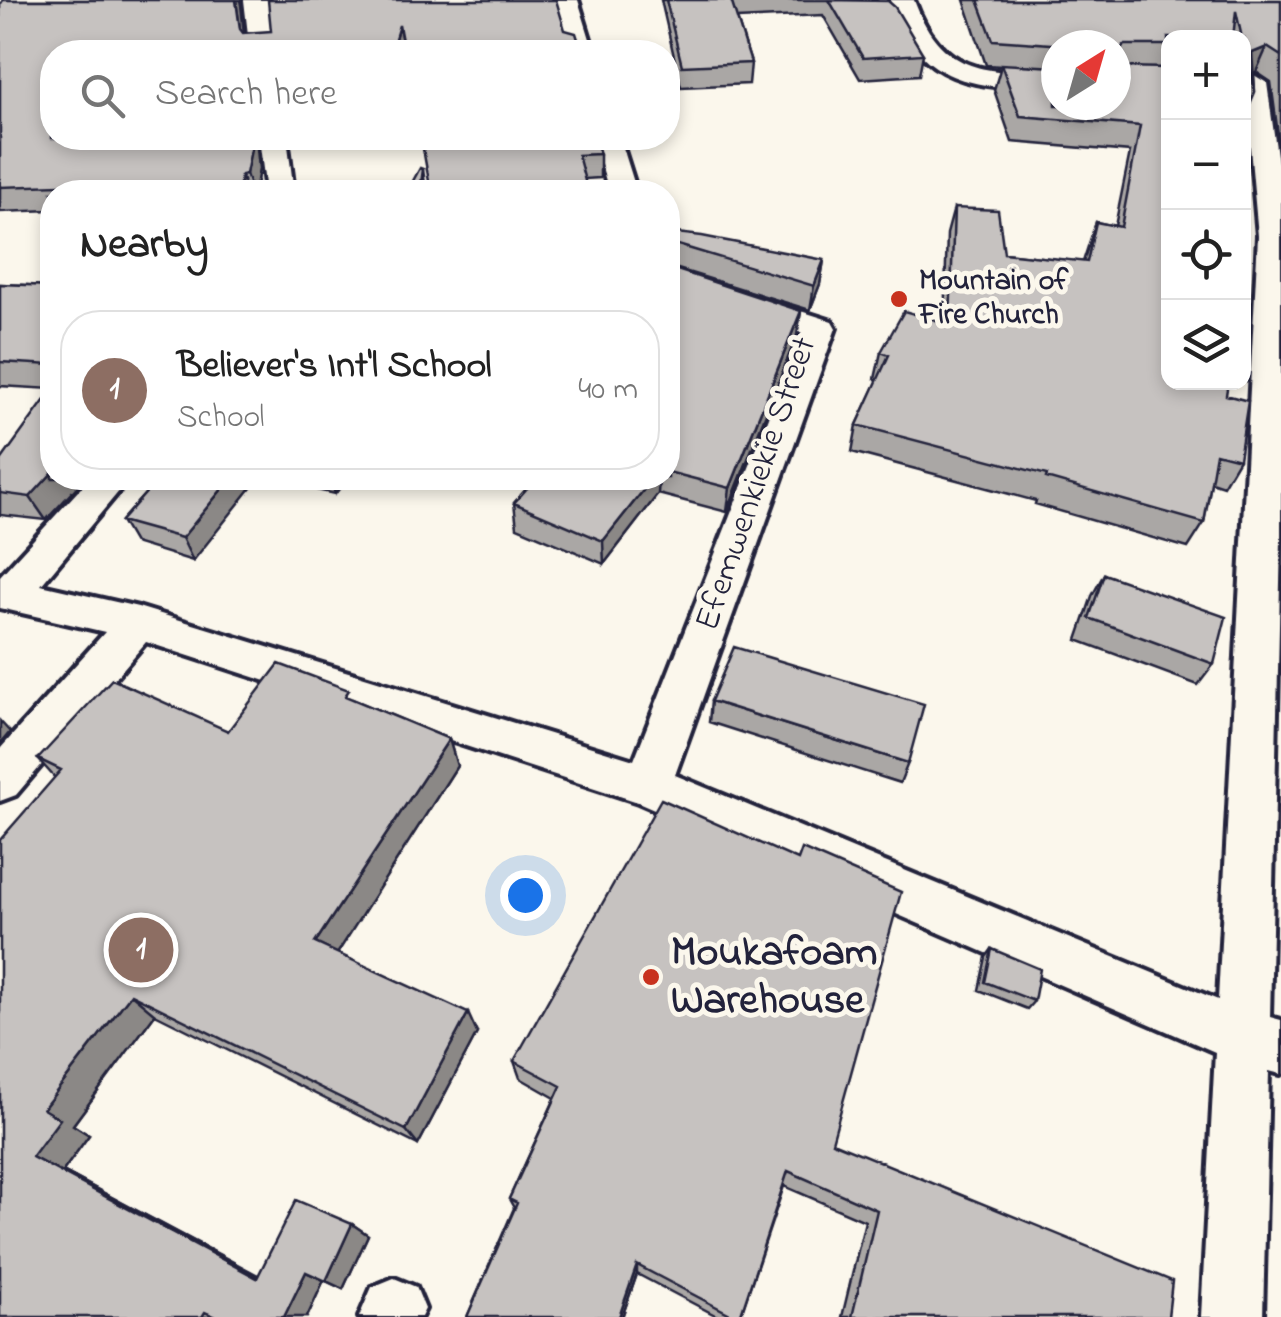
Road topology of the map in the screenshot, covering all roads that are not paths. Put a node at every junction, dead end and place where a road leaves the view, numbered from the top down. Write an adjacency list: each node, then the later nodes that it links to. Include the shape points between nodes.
1 (256, 0): 4 (street)
2 (566, 0): 5 (street)
3 (902, 0): 6 (street, via 908,25 928,54 955,71)
4 (261, 40)
5 (578, 40)
6 (1041, 81)
7 (1259, 83): 18 (street, via 1273,236)
8 (275, 150): 10 (street)
9 (611, 150): 11 (street)
10 (278, 180)
11 (619, 180)
12 (680, 282): 17 (street, Efemwenkiekie Street, via 820,328)
13 (100, 490): 14 (street)
14 (4, 593): 15 (street)
15 (138, 623): 16 (street); 17 (street)
16 (0, 781)
17 (648, 785): 18 (street)
18 (1262, 1042): 19 (street)
19 (1232, 1317)

